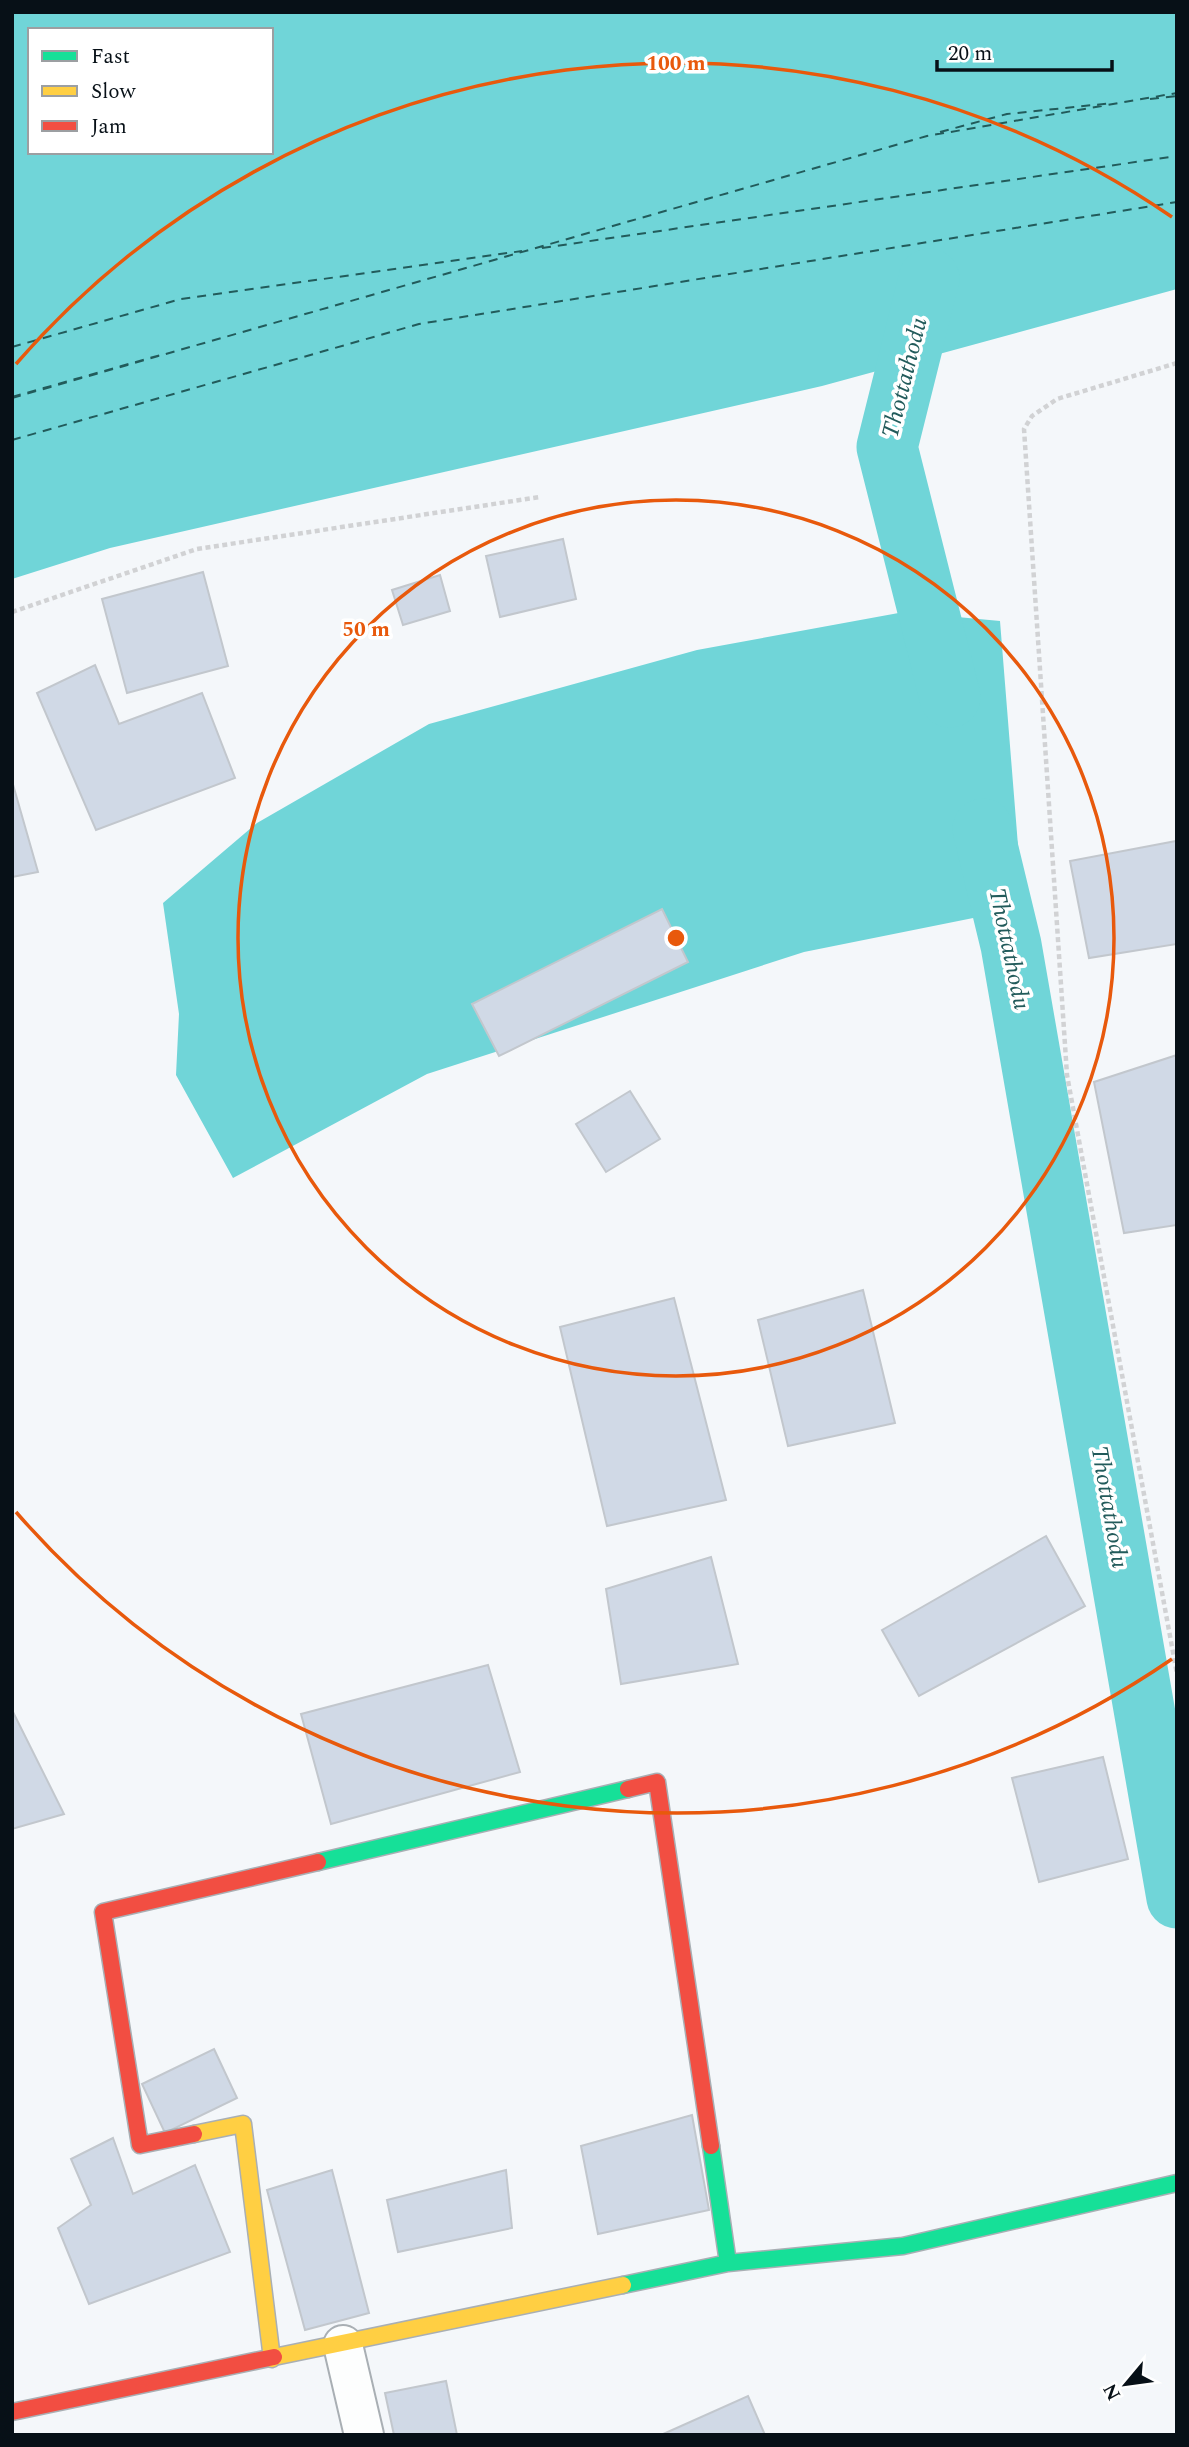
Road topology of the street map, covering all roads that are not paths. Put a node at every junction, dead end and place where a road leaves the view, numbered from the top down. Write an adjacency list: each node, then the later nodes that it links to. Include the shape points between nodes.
1 (1177, 2183): 2 (street, via 903,2246)
2 (728, 2263): 3 (street); 4 (street, via 657,1782 103,1912 140,2145 243,2124)
3 (343, 2344): 4 (street); 6 (street)
4 (272, 2359): 5 (street)
5 (12, 2412)
6 (364, 2435)

